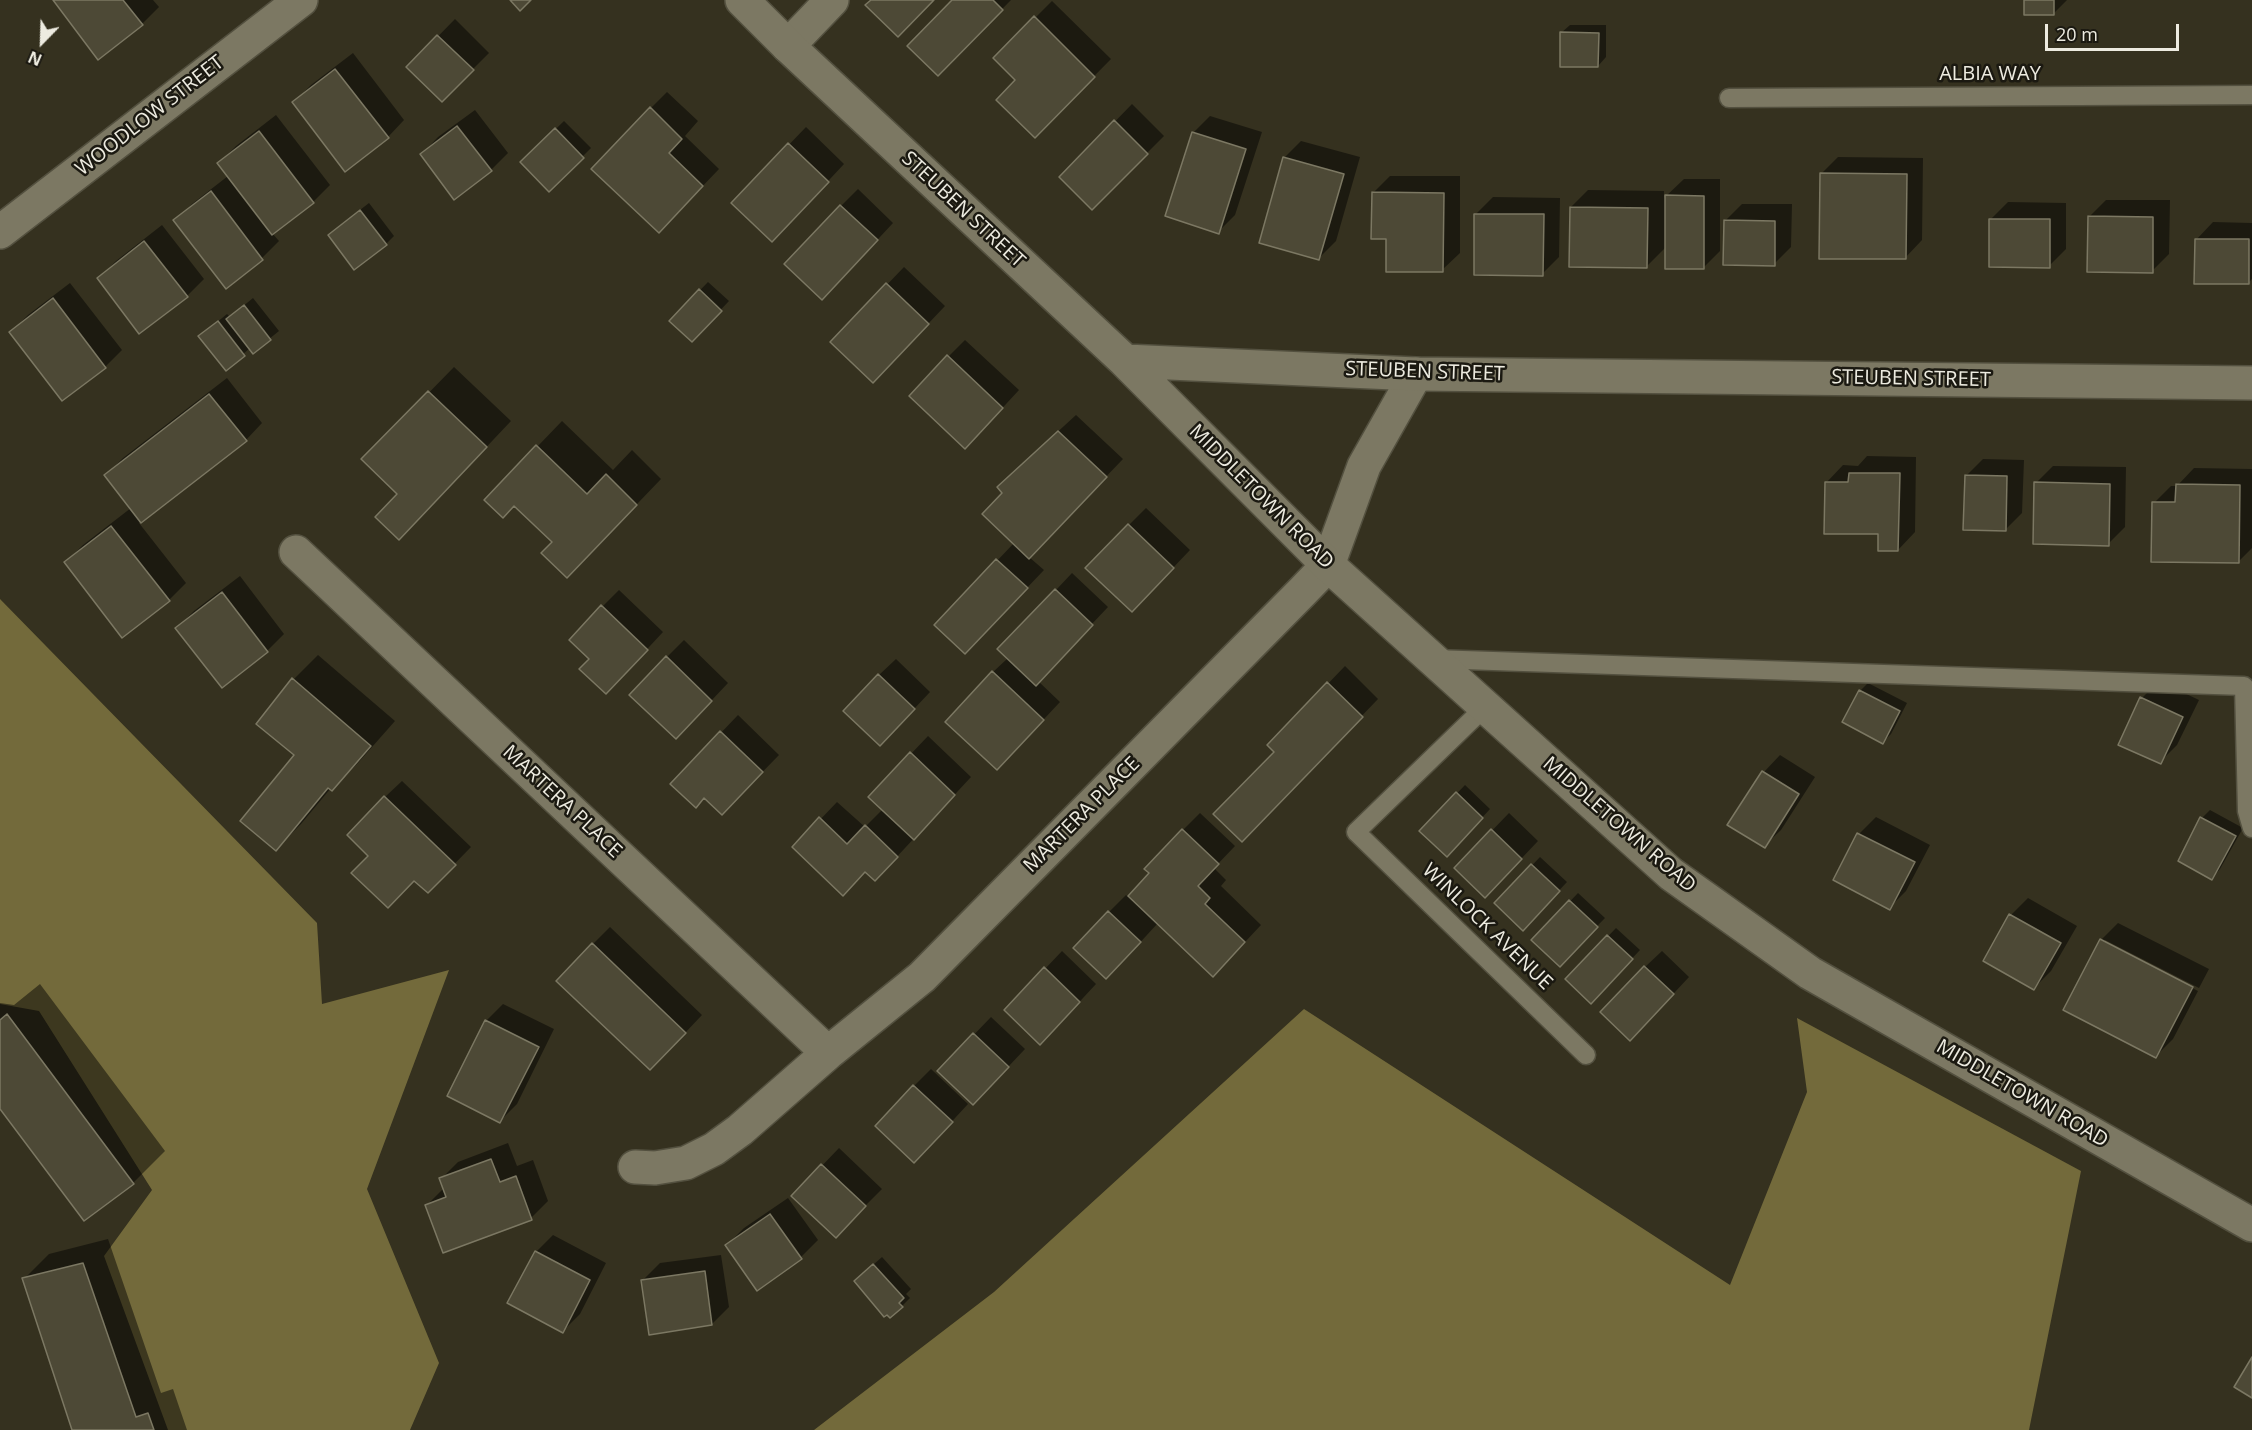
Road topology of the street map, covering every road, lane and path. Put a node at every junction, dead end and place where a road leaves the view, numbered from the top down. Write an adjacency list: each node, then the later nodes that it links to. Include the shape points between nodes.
1 (301, 0): 7 (street, WOODLOW STREET)
2 (742, 0): 4 (street, STEUBEN STREET)
3 (832, 0): 4 (street)
4 (788, 46): 8 (street, STEUBEN STREET)
5 (2252, 95): 6 (lane, ALBIA WAY)
6 (1729, 98)
7 (0, 232)
8 (1125, 361): 9 (street, STEUBEN STREET); 12 (street, MIDDLETOWN ROAD)
9 (1416, 374): 10 (street, STEUBEN STREET); 12 (street, via 1364,466)
10 (2252, 383)
11 (296, 552): 16 (street, MARTERA PLACE)
12 (1328, 565): 13 (street, MIDDLETOWN ROAD); 16 (street, MARTERA PLACE, via 922,977)
13 (1432, 659): 14 (street, MIDDLETOWN ROAD); 15 (lane, via 2244,686 2247,811)
14 (1485, 707): 17 (lane, WINLOCK AVENUE, via 1356,832); 19 (street, MIDDLETOWN ROAD, via 1671,874 1810,973)
15 (2252, 828)
16 (828, 1053): 18 (street, MARTERA PLACE, via 714,1149 686,1163)
17 (1586, 1055)
18 (635, 1167)
19 (2252, 1225)

